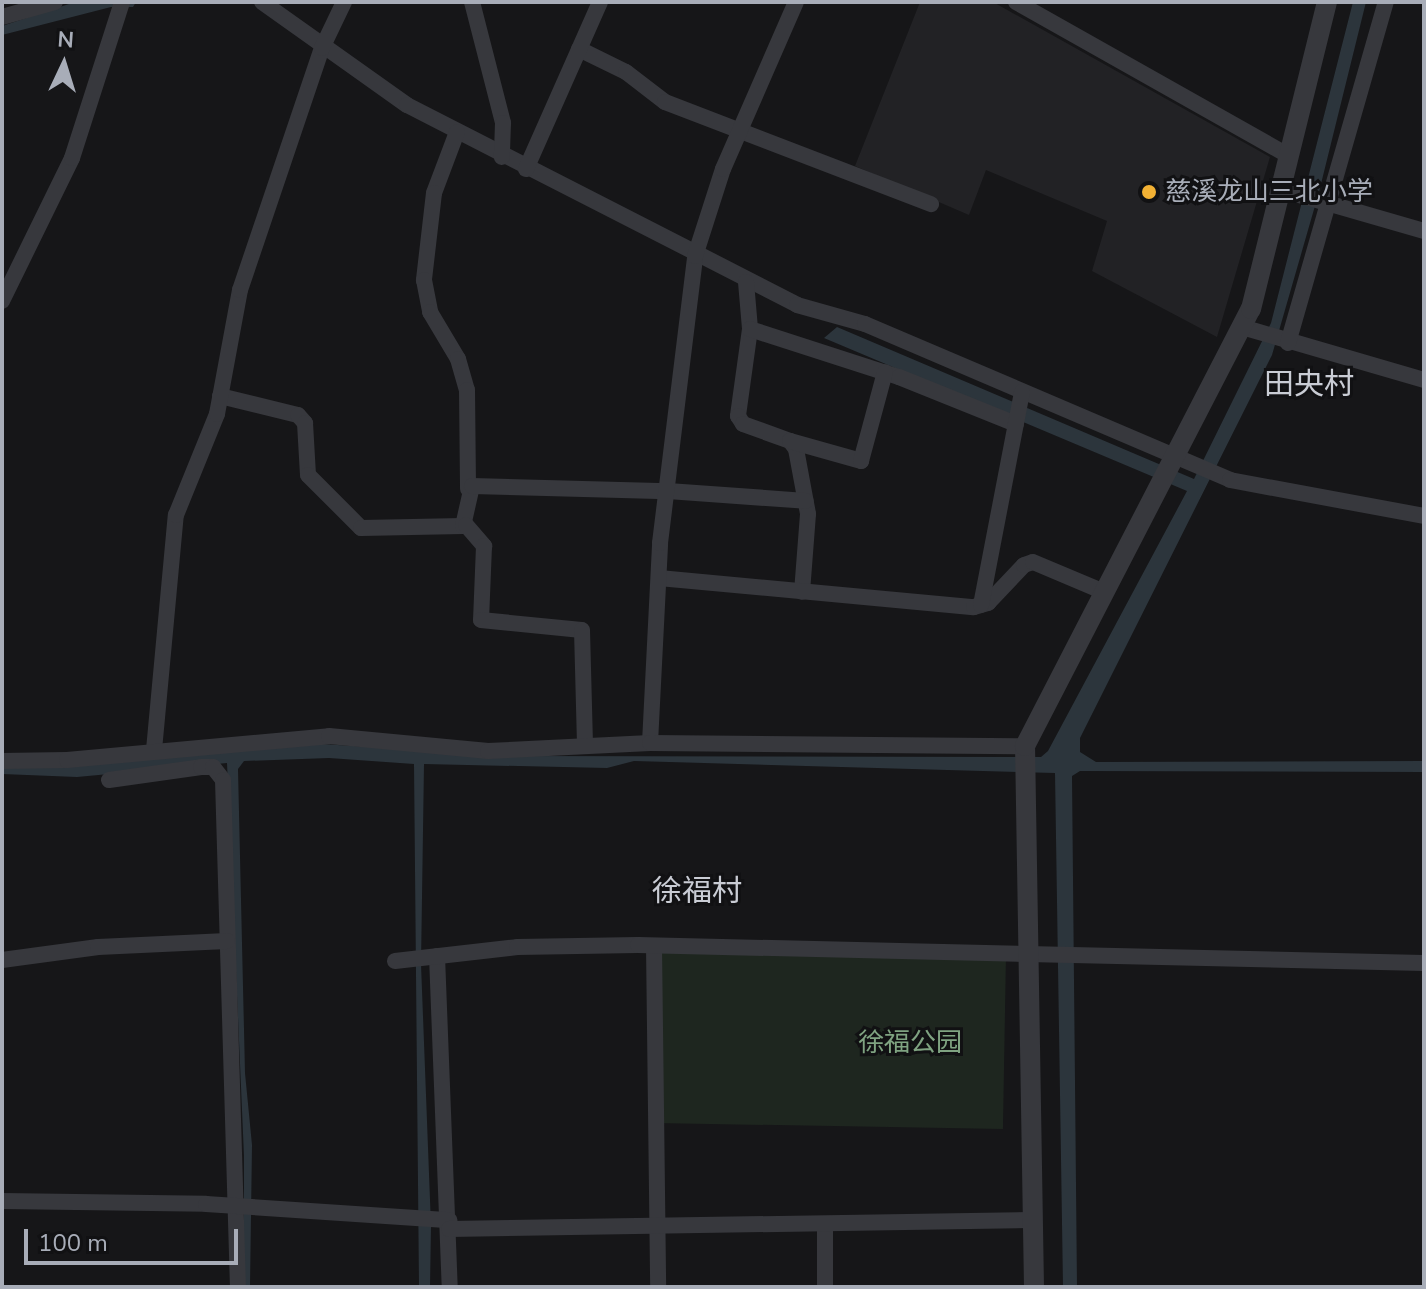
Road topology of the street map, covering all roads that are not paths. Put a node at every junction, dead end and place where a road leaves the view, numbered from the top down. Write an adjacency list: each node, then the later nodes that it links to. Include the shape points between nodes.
1 (55, 2): 11 (street)
2 (122, 2): 25 (street, via 72,158)
3 (262, 2): 12 (street)
4 (344, 2): 12 (street)
5 (472, 2): 17 (street, via 503,123)
6 (796, 2): 14 (street)
7 (1016, 2): 16 (street)
8 (1327, 2): 16 (street)
9 (1386, 2): 21 (street)
10 (596, 3): 13 (street)
11 (2, 17)
12 (322, 48): 15 (street); 32 (street, via 240,290)
13 (579, 49): 14 (street, via 626,72 665,102); 18 (street)
14 (740, 131): 20 (street); 23 (street)
15 (457, 132): 17 (street); 36 (street, via 434,193 424,280 430,312 458,359 467,390)
16 (1288, 155): 19 (street)
17 (502, 157): 18 (street)
18 (526, 169): 23 (street)
19 (1282, 190): 21 (street); 26 (street)
20 (931, 204)
21 (1325, 204): 22 (street); 28 (street)
22 (1424, 231)
23 (695, 256): 24 (street); 37 (street)
24 (746, 282): 27 (street); 31 (street, via 797,305 865,324)
25 (2, 301)
26 (1242, 327): 28 (street); 35 (street)
27 (750, 329): 29 (street); 34 (street, via 738,416 743,424)
28 (1288, 343): 30 (street)
29 (885, 372): 33 (street); 34 (street, via 861,461)
30 (1424, 380)
31 (1022, 392): 33 (street); 35 (street)
32 (220, 396): 40 (street, via 298,415 305,423 308,475 361,528); 48 (street, via 206,447 176,515)
33 (1016, 424): 44 (street)
34 (790, 441): 38 (street, via 803,472)
35 (1174, 457): 39 (street, via 1230,480); 43 (street)
36 (468, 489): 37 (street); 40 (street)
37 (668, 491): 38 (street); 41 (street)
38 (806, 501): 42 (street)
39 (1424, 516)
40 (466, 525): 46 (street, via 484,546 481,620 582,630)
41 (659, 578): 42 (street); 45 (street)
42 (802, 592): 44 (street)
43 (1104, 592): 44 (street, via 1033,562); 47 (street)
44 (981, 605)
45 (650, 743): 46 (street); 47 (street)
46 (585, 744): 48 (street, via 488,751 329,736)
47 (1025, 746): 53 (street)
48 (154, 750): 49 (street)
49 (2, 761)
50 (109, 780): 51 (street, via 213,767 223,780)
51 (227, 941): 55 (street, via 98,947); 59 (street)
52 (654, 946): 53 (street); 54 (street, via 517,947); 63 (street)
53 (1027, 955): 57 (street); 60 (street)
54 (437, 956): 56 (street); 61 (street)
55 (2, 960)
56 (395, 961)
57 (1424, 963)
58 (2, 1201): 59 (street)
59 (239, 1207): 61 (street); 64 (street)
60 (1030, 1220): 62 (street); 68 (street)
61 (449, 1224): 63 (street); 65 (street)
62 (825, 1224): 63 (street); 67 (street)
63 (657, 1227): 66 (street)
64 (238, 1287)
65 (450, 1287)
66 (658, 1287)
67 (825, 1287)
68 (1034, 1287)

